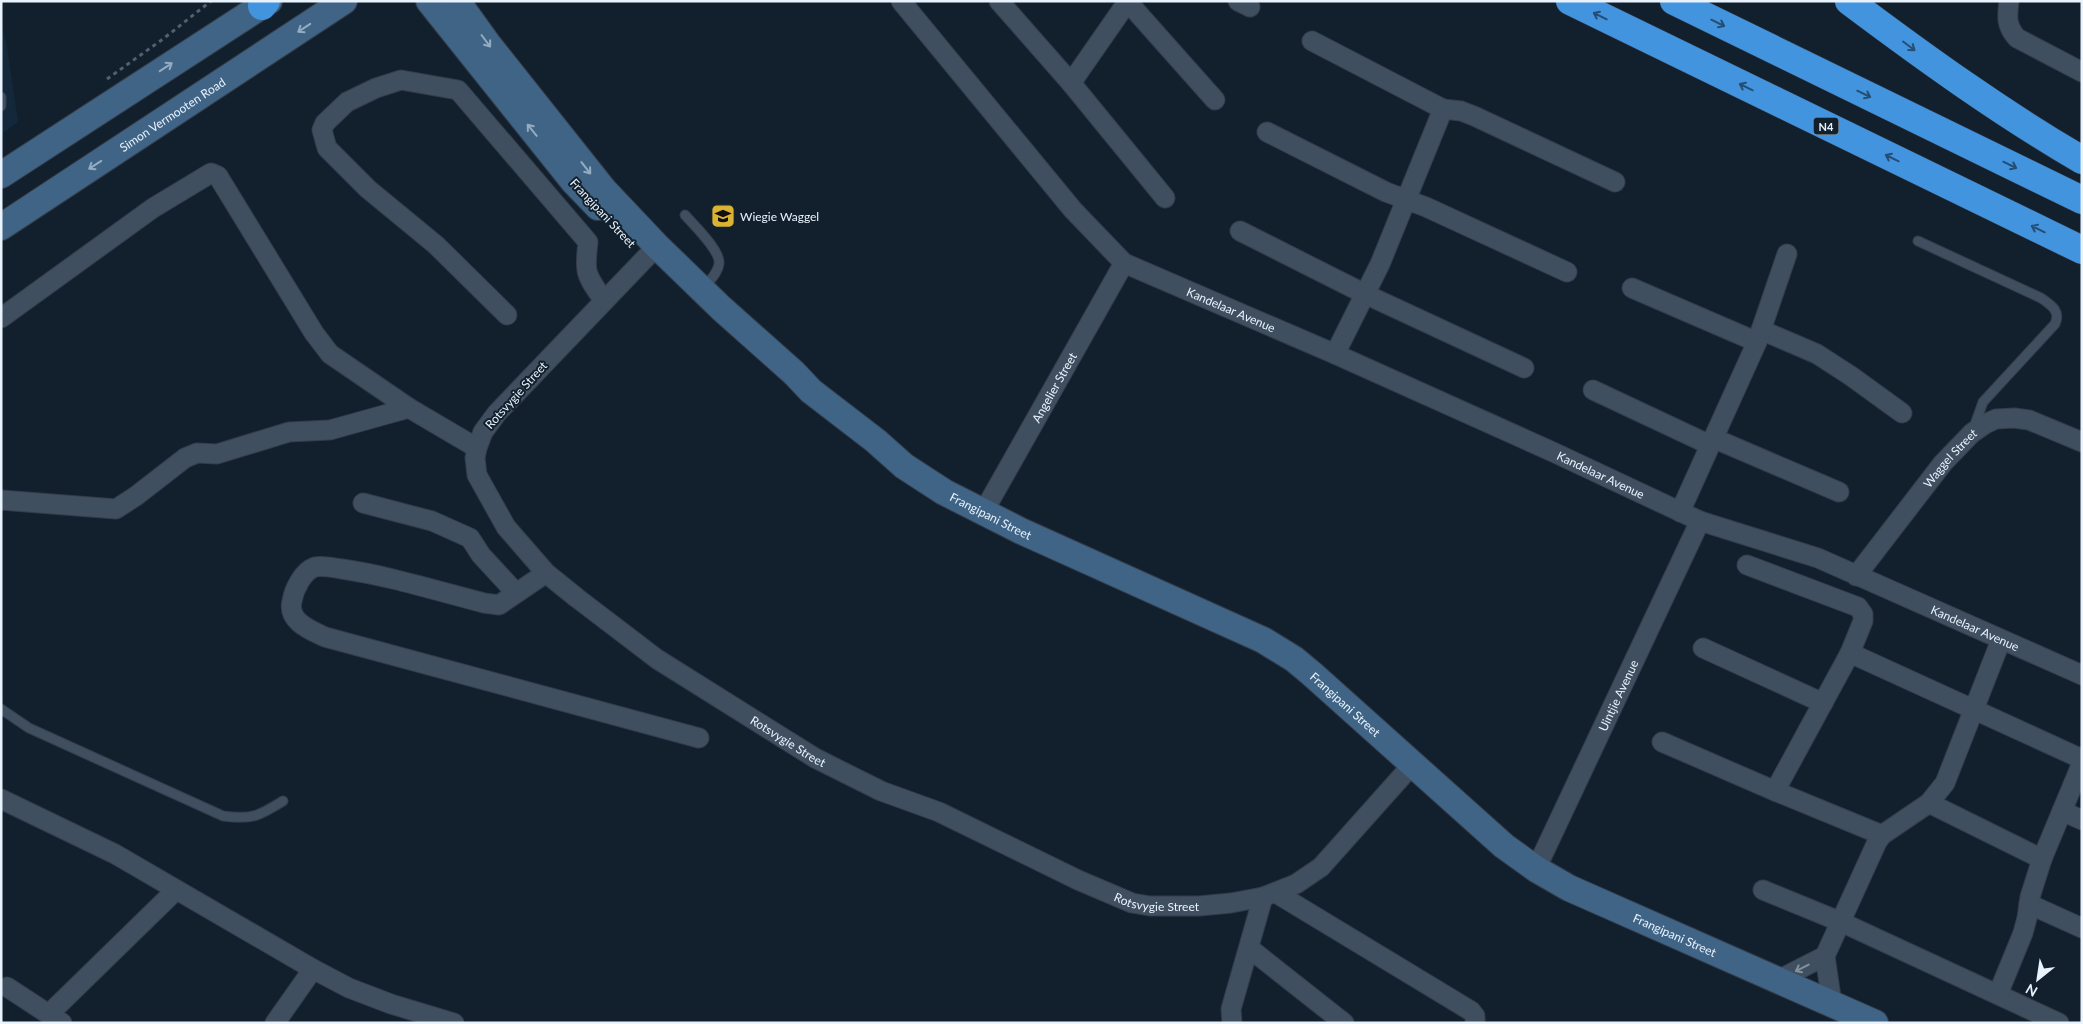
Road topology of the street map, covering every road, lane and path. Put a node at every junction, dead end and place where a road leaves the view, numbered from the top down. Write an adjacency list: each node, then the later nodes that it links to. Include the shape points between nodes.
1 (211, 1): 15 (path)
2 (344, 1): 29 (street, Simon Vermooten Road, one-way to 29)
3 (429, 1): 33 (street, Frangipani Street, one-way to 3, via 573,181)
4 (457, 1): 33 (street, Frangipani Street, one-way to 33)
5 (901, 1): 35 (street, via 1073,210)
6 (999, 1): 16 (street)
7 (1570, 1): 32 (highway, N4, one-way to 7)
8 (1674, 1): 27 (highway, one-way to 27)
9 (2009, 1): 14 (street, via 2006,22 2017,38)
10 (1127, 2): 16 (street); 18 (street)
11 (266, 3): 23 (street, one-way to 11)
12 (1858, 6): 22 (highway, one-way to 22, via 1996,107)
13 (1312, 41): 20 (street)
14 (2082, 72)
15 (106, 80)
16 (1071, 83): 25 (street)
17 (1, 97): 19 (lane)
18 (1215, 100)
19 (1, 106)
20 (1443, 109): 24 (street, via 1474,116); 26 (street)
21 (1267, 132): 26 (street)
22 (2082, 160)
23 (1, 175)
24 (1615, 182)
25 (1165, 198)
26 (1407, 200): 36 (street); 39 (street)
27 (2082, 200)
28 (686, 215): 38 (lane, via 719,258 719,267)
29 (1, 227)
30 (1240, 231): 39 (street)
31 (1918, 241): 50 (lane, via 2041,298 2057,312 2055,324 1982,402)
32 (2082, 250)
33 (651, 252): 38 (street, Frangipani Street); 40 (street, Rotsvygie Street); 47 (street, Frangipani Street, via 716,325 778,374)
34 (1787, 254): 43 (street)
35 (1124, 263): 44 (street, Kandelaar Avenue); 57 (street, Angelier Street)
36 (1567, 272)
37 (1632, 288): 43 (street)
38 (702, 290): 47 (street, Frangipani Street)
39 (1365, 294): 44 (street); 45 (street)
40 (604, 301): 41 (street, via 587,276 588,242 458,90 401,80 346,102 322,130 327,148 368,189 436,245); 53 (street, Rotsvygie Street, via 497,412 483,432)
41 (507, 315)
42 (1, 318): 48 (street, via 153,208 211,173 218,176 330,354)
43 (1759, 336): 49 (street, via 1817,354); 51 (street)
44 (1335, 354): 58 (street, Kandelaar Avenue)
45 (1524, 368)
46 (1592, 390): 51 (street)
47 (811, 391): 57 (street, Frangipani Street, via 912,472)
48 (409, 408): 53 (street); 55 (street, via 330,430 289,432 217,454 197,453 184,458 116,509)
49 (1902, 413)
50 (1972, 433): 52 (street, Waggel Street, via 1996,419 2014,418 2029,420); 62 (street, Waggel Street, via 1943,463)
51 (1712, 441): 54 (street); 58 (street)
52 (2082, 442)
53 (477, 448): 61 (street, Rotsvygie Street, via 477,476 486,494 506,527)
54 (1838, 492)
55 (1, 500)
56 (363, 503): 63 (street, via 432,521 470,538)
57 (984, 511): 75 (street, Frangipani Street, via 1065,552 1263,640 1312,674)
58 (1680, 512): 59 (street, Kandelaar Avenue)
59 (1700, 521): 62 (street, Kandelaar Avenue, via 1818,558); 84 (street, Uintjie Avenue)
60 (1747, 565): 66 (street, via 1858,607 1863,621)
61 (546, 573): 63 (street); 87 (street, Rotsvygie Street, via 657,659 815,758 881,791 939,812 1078,880 1132,903 1150,906 1199,906)
62 (1856, 576): 64 (street, Kandelaar Avenue)
63 (516, 593): 71 (street, via 499,605 368,573 316,567 307,571 291,602 295,619 325,637)
64 (2001, 640): 67 (street, Kandelaar Avenue); 70 (street)
65 (1703, 648): 68 (street)
66 (1850, 654): 68 (street); 70 (street)
67 (2082, 675)
68 (1823, 703): 76 (street)
69 (1, 709): 78 (lane, via 30,728 223,816 243,819 264,813)
70 (1973, 710): 73 (street); 79 (street, via 1945,783)
71 (699, 738)
72 (1662, 742): 76 (street)
73 (2082, 758)
74 (2082, 763): 80 (street)
75 (1412, 765): 84 (street, Frangipani Street, via 1504,846); 87 (street, Rotsvygie Street, via 1320,867 1296,884)
76 (1775, 791): 82 (street)
77 (1, 799): 85 (street, via 99,846)
78 (283, 801)
79 (1929, 803): 82 (street); 83 (street)
80 (2062, 811): 81 (street); 83 (street)
81 (2082, 820)
82 (1882, 835): 89 (street)
83 (2042, 859): 88 (street)
84 (1536, 869): 94 (street, Frangipani Street, via 1569,888)
85 (176, 890): 93 (street); 98 (street)
86 (1763, 890): 89 (street)
87 (1270, 895): 91 (street); 103 (street, via 1471,1011)
88 (2029, 904): 90 (street); 96 (street, via 2023,933)
89 (1841, 922): 92 (street); 96 (street)
90 (2082, 928)
91 (1249, 948): 101 (street, via 1231,1009); 102 (street)
92 (1826, 956): 94 (street, one-way to 94); 97 (street)
93 (313, 969): 99 (street); 100 (street, via 369,996)
94 (1778, 980): 97 (street, Frangipani Street)
95 (7, 987): 98 (street)
96 (1998, 994): 105 (street)
97 (1832, 1004): 104 (street, Frangipani Street)
98 (56, 1018)
99 (275, 1023)
100 (454, 1023)
101 (1232, 1023)
102 (1344, 1023)
103 (1475, 1023)
104 (1875, 1023)
105 (2059, 1023)

